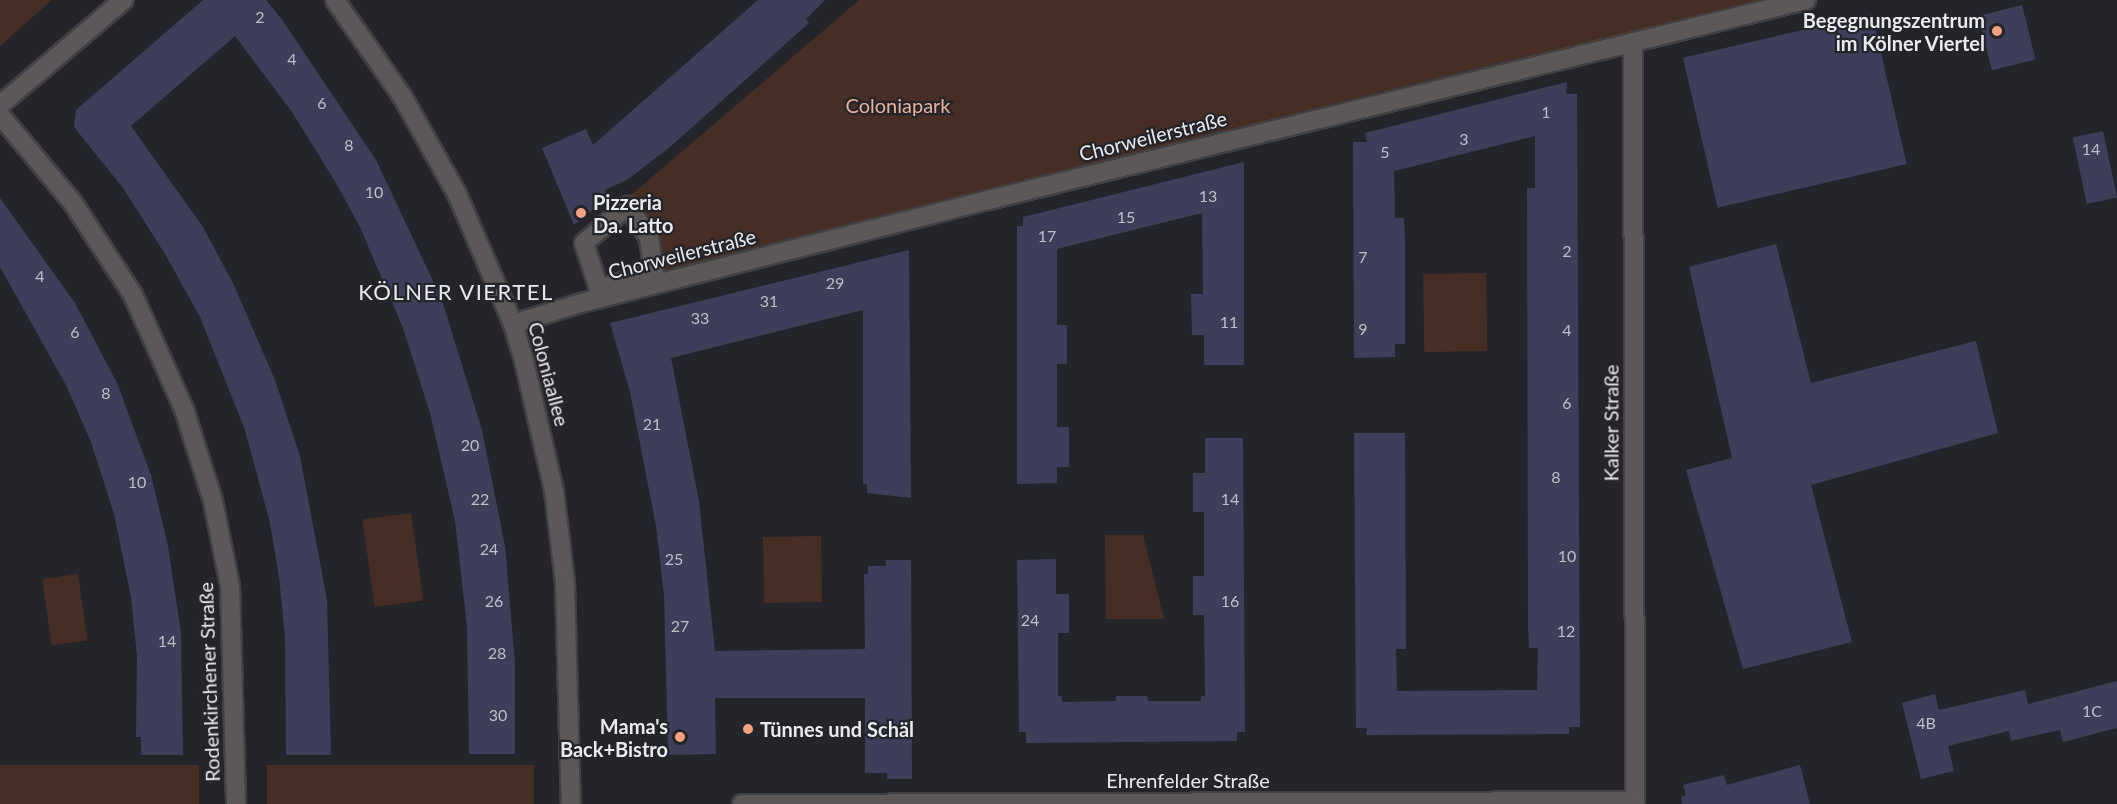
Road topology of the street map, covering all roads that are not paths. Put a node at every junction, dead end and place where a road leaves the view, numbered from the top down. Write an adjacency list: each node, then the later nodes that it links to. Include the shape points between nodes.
1 (124, 0): 5 (street)
2 (335, 0): 8 (street, Coloniaallee, via 402,96 457,194)
3 (1806, 0): 4 (street, Chorweilerstraße)
4 (1633, 42): 8 (street, Chorweilerstraße, via 969,205 580,303); 9 (street, Kalker Straße)
5 (0, 105)
6 (0, 115): 10 (street, Rodenkirchener Straße, via 73,203 134,295 184,409 213,501 230,586)
7 (584, 243): 7 (street, via 627,206 650,238 654,273 599,289)
8 (513, 324): 11 (street, Coloniaallee, via 547,459 562,559 570,641)
9 (1635, 803): 12 (street, Ehrenfelder Straße)
10 (236, 804)
11 (571, 804)
12 (742, 804)

